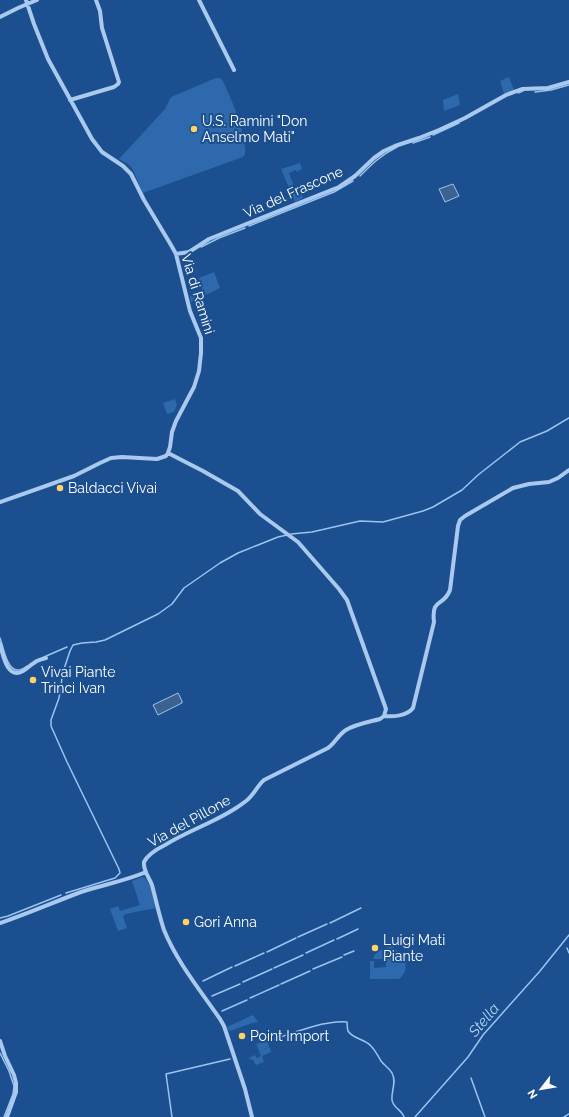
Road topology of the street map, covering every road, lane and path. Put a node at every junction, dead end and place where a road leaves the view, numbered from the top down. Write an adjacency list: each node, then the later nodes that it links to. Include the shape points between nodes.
1 (37, 0): 4 (street)
2 (96, 0): 8 (street, via 119,82 114,86)
3 (198, 0): 6 (street)
4 (27, 2): 5 (street); 8 (street, Via di Ramini, via 48,59)
5 (0, 17)
6 (234, 70)
7 (569, 82): 9 (street, Via del Frascone, via 548,88 522,89 506,95 439,130 384,151 339,187 219,235 189,252)
8 (70, 100): 9 (street, Via di Ramini, via 96,145 131,174)
9 (176, 254): 10 (street, Via di Ramini, via 190,311 201,338 202,353 194,387 176,421)
10 (168, 453): 12 (street, via 157,459 111,458 74,476); 15 (street, via 233,487 260,514 295,538 339,589 347,600 385,705)
11 (569, 470): 15 (street, Via del Pillone, via 549,482 513,488 460,520 450,590 447,597 436,604 434,609 434,622 413,708 410,712)
12 (0, 502)
13 (0, 644): 14 (street, via 8,667 14,672 21,672)
14 (46, 658)
15 (384, 716): 16 (street, Via del Pillone, via 348,729 332,746 264,780 242,804 153,852 144,862)
16 (146, 872): 17 (street); 20 (street, via 165,932 178,958 222,1022)
17 (0, 922)
18 (0, 1041): 19 (street, via 16,1083 16,1092)
19 (8, 1117)
20 (252, 1117)

